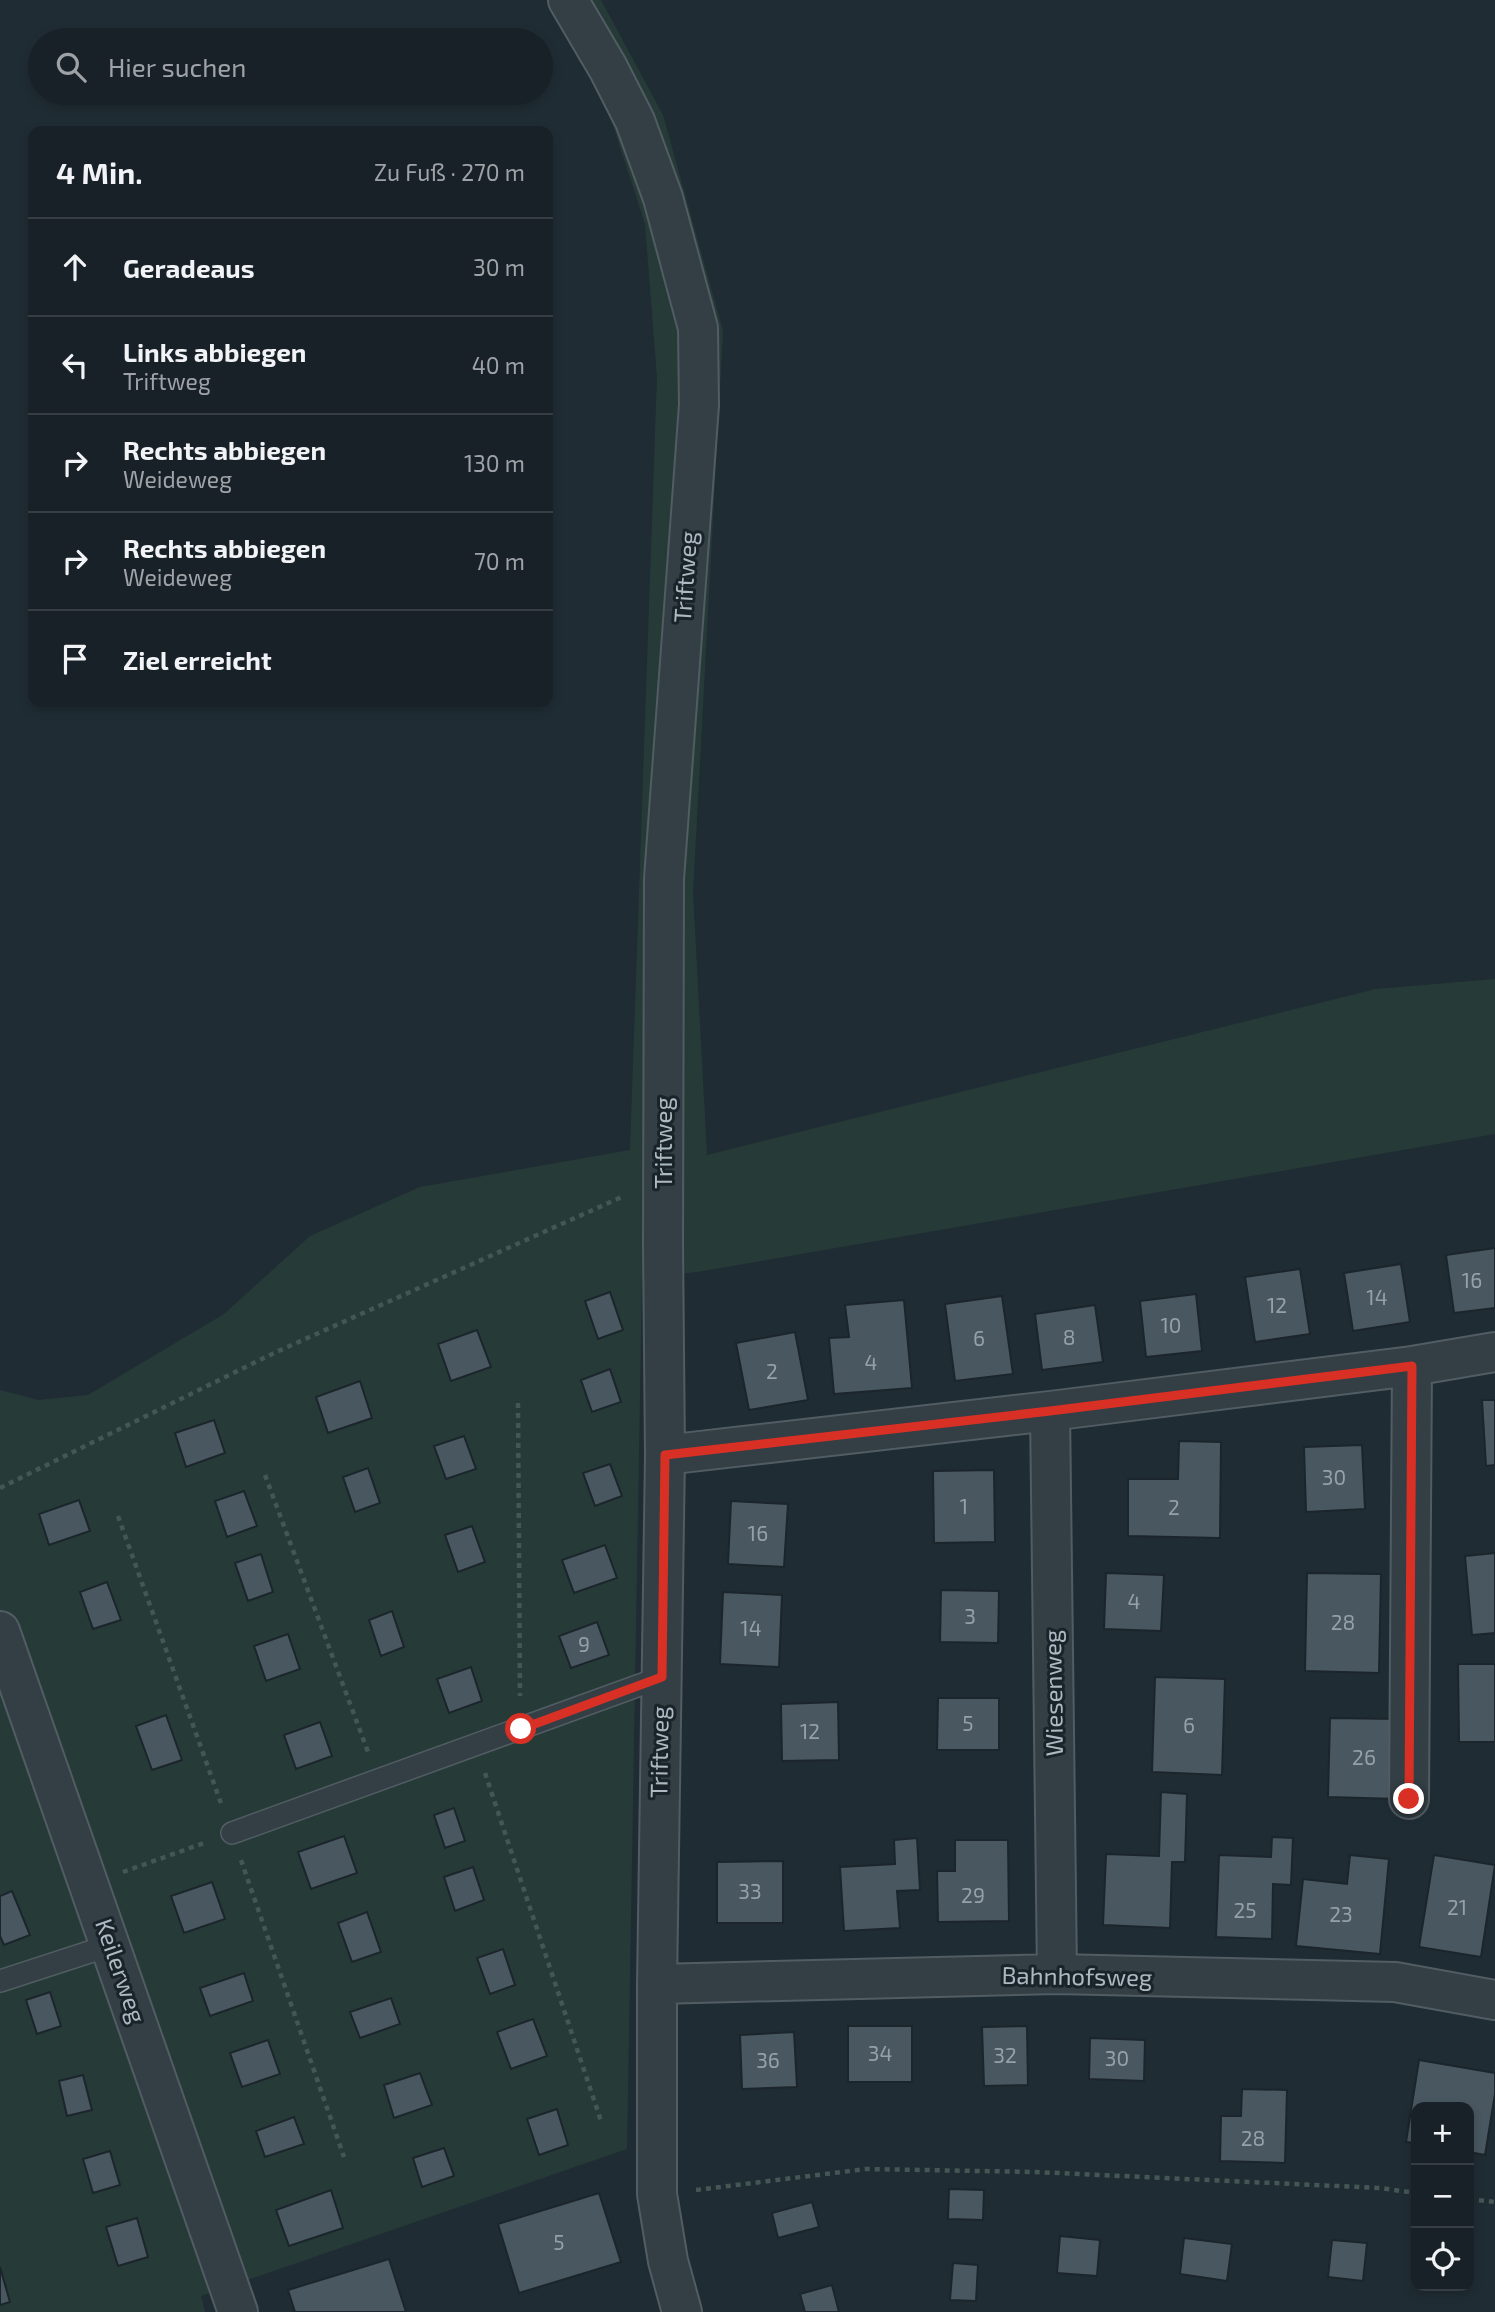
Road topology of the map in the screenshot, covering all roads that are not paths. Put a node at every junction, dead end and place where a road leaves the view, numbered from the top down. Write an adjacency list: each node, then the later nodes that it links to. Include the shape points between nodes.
1 (568, 0): 5 (street, Triftweg, via 635,121 663,198 698,328 699,405 664,879)
2 (1495, 1352): 3 (street)
3 (1412, 1366): 4 (street); 8 (street)
4 (1050, 1411): 5 (street); 11 (street, Wiesenweg)
5 (665, 1455): 7 (street, Triftweg)
6 (1, 1638): 10 (street, Keilerweg)
7 (662, 1677): 9 (lane); 13 (street, Triftweg)
8 (1409, 1799)
9 (232, 1833)
10 (111, 1945): 12 (lane); 15 (street, Keilerweg)
11 (1058, 1974): 13 (street, Bahnhofsweg); 14 (street, Bahnhofsweg, via 1395,1982)
12 (0, 1981)
13 (657, 1984): 16 (street, Triftweg, via 657,2194)
14 (1495, 2000)
15 (238, 2312)
16 (682, 2312)

